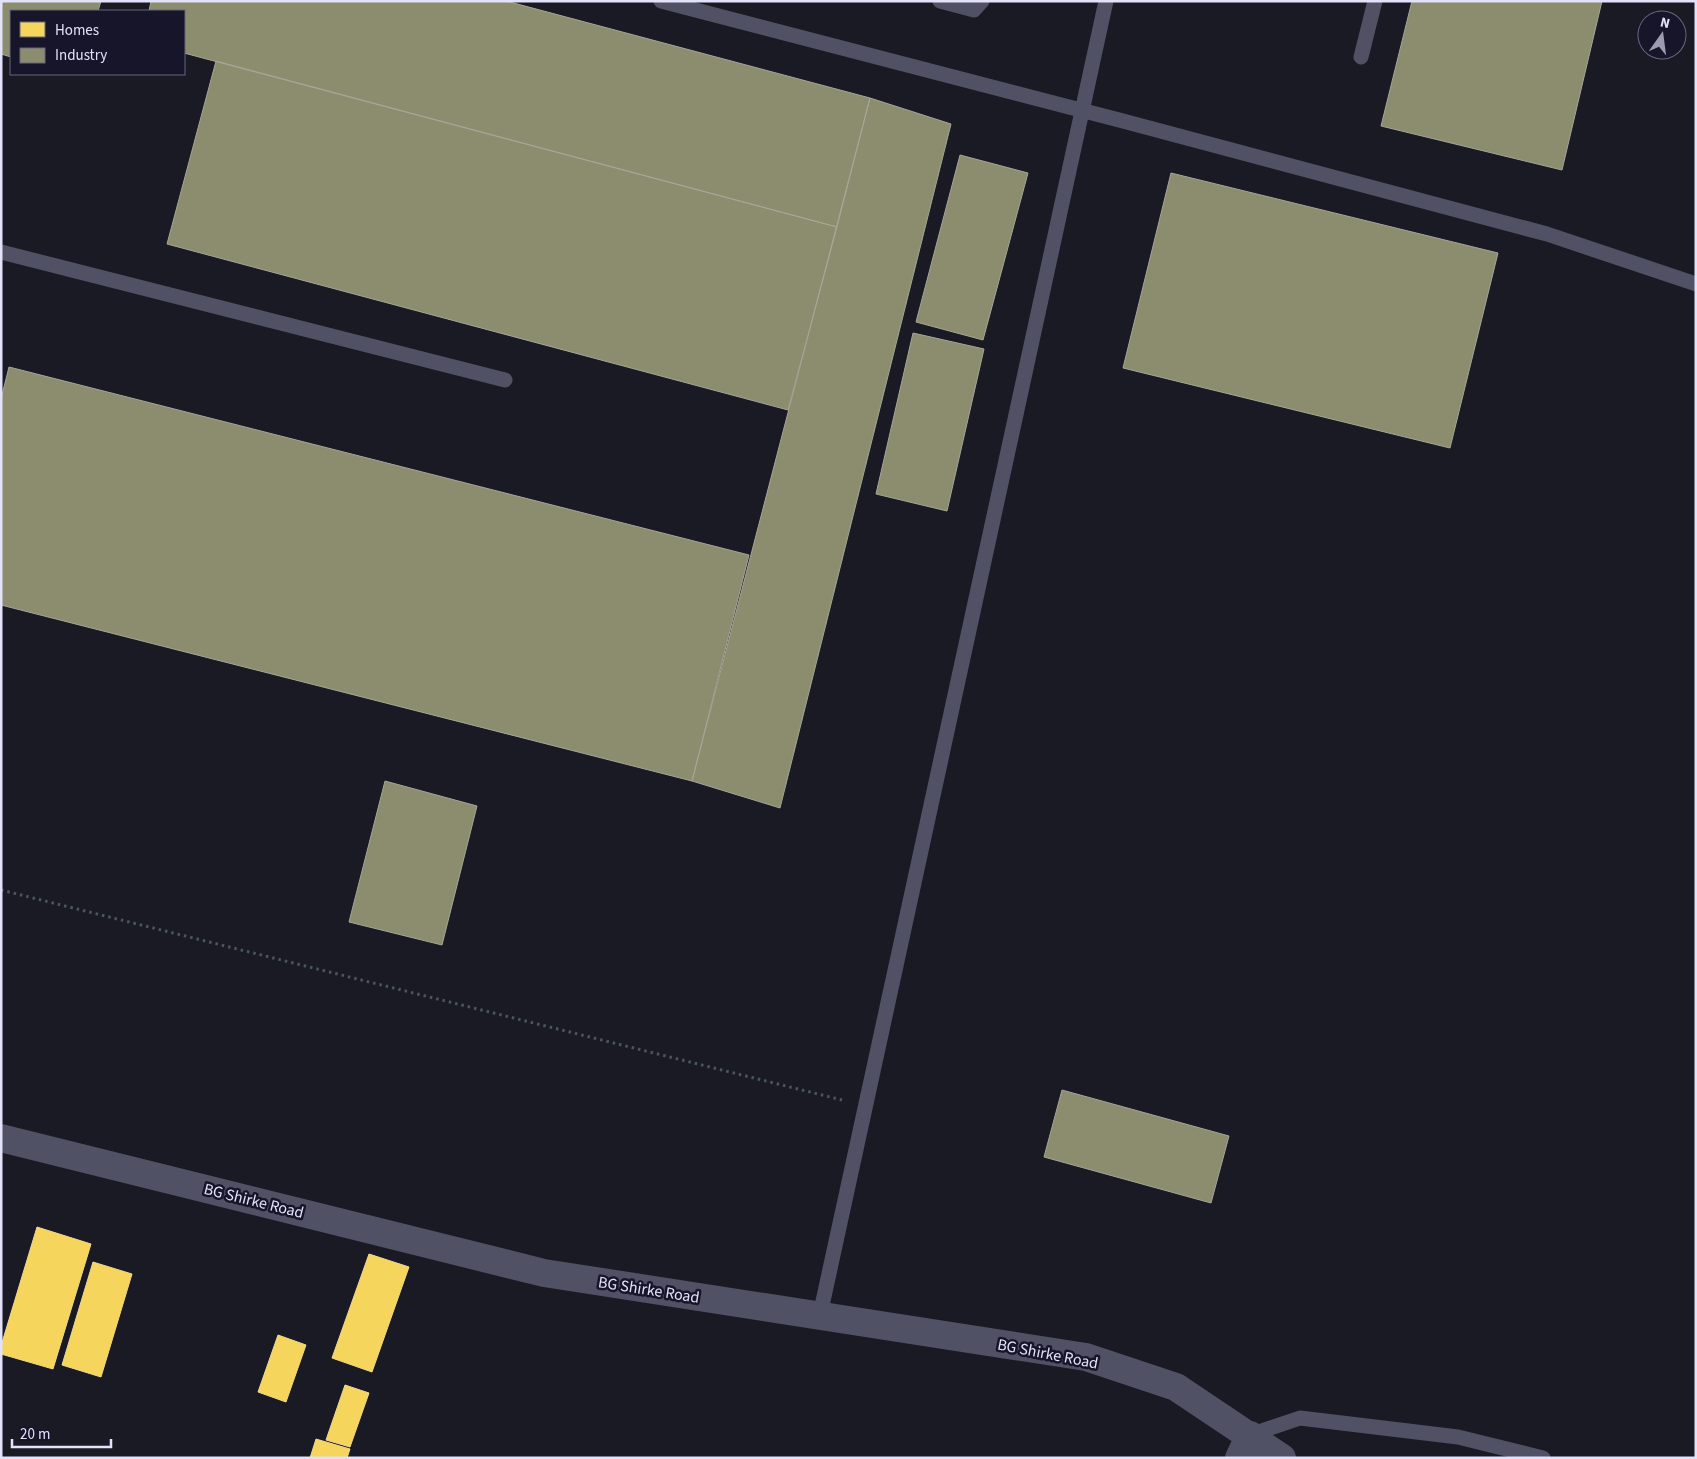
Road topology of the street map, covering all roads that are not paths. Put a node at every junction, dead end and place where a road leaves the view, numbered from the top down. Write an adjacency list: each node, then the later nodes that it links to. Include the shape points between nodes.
1 (661, 1): 7 (lane)
2 (940, 1): 3 (lane, via 974,10)
3 (982, 1)
4 (1106, 1): 7 (lane)
5 (1375, 1): 6 (lane)
6 (1361, 57)
7 (1082, 110): 9 (lane, via 1547,234); 12 (lane)
8 (1, 252): 10 (lane)
9 (1696, 284)
10 (504, 380)
11 (1, 1138): 12 (street, BG Shirke Road, via 544,1272)
12 (820, 1315): 13 (street, BG Shirke Road, via 1086,1358 1176,1387)
13 (1245, 1446): 14 (street, BG Shirke Road); 15 (lane, via 1300,1418 1458,1437)
14 (1282, 1458)
15 (1543, 1458)

